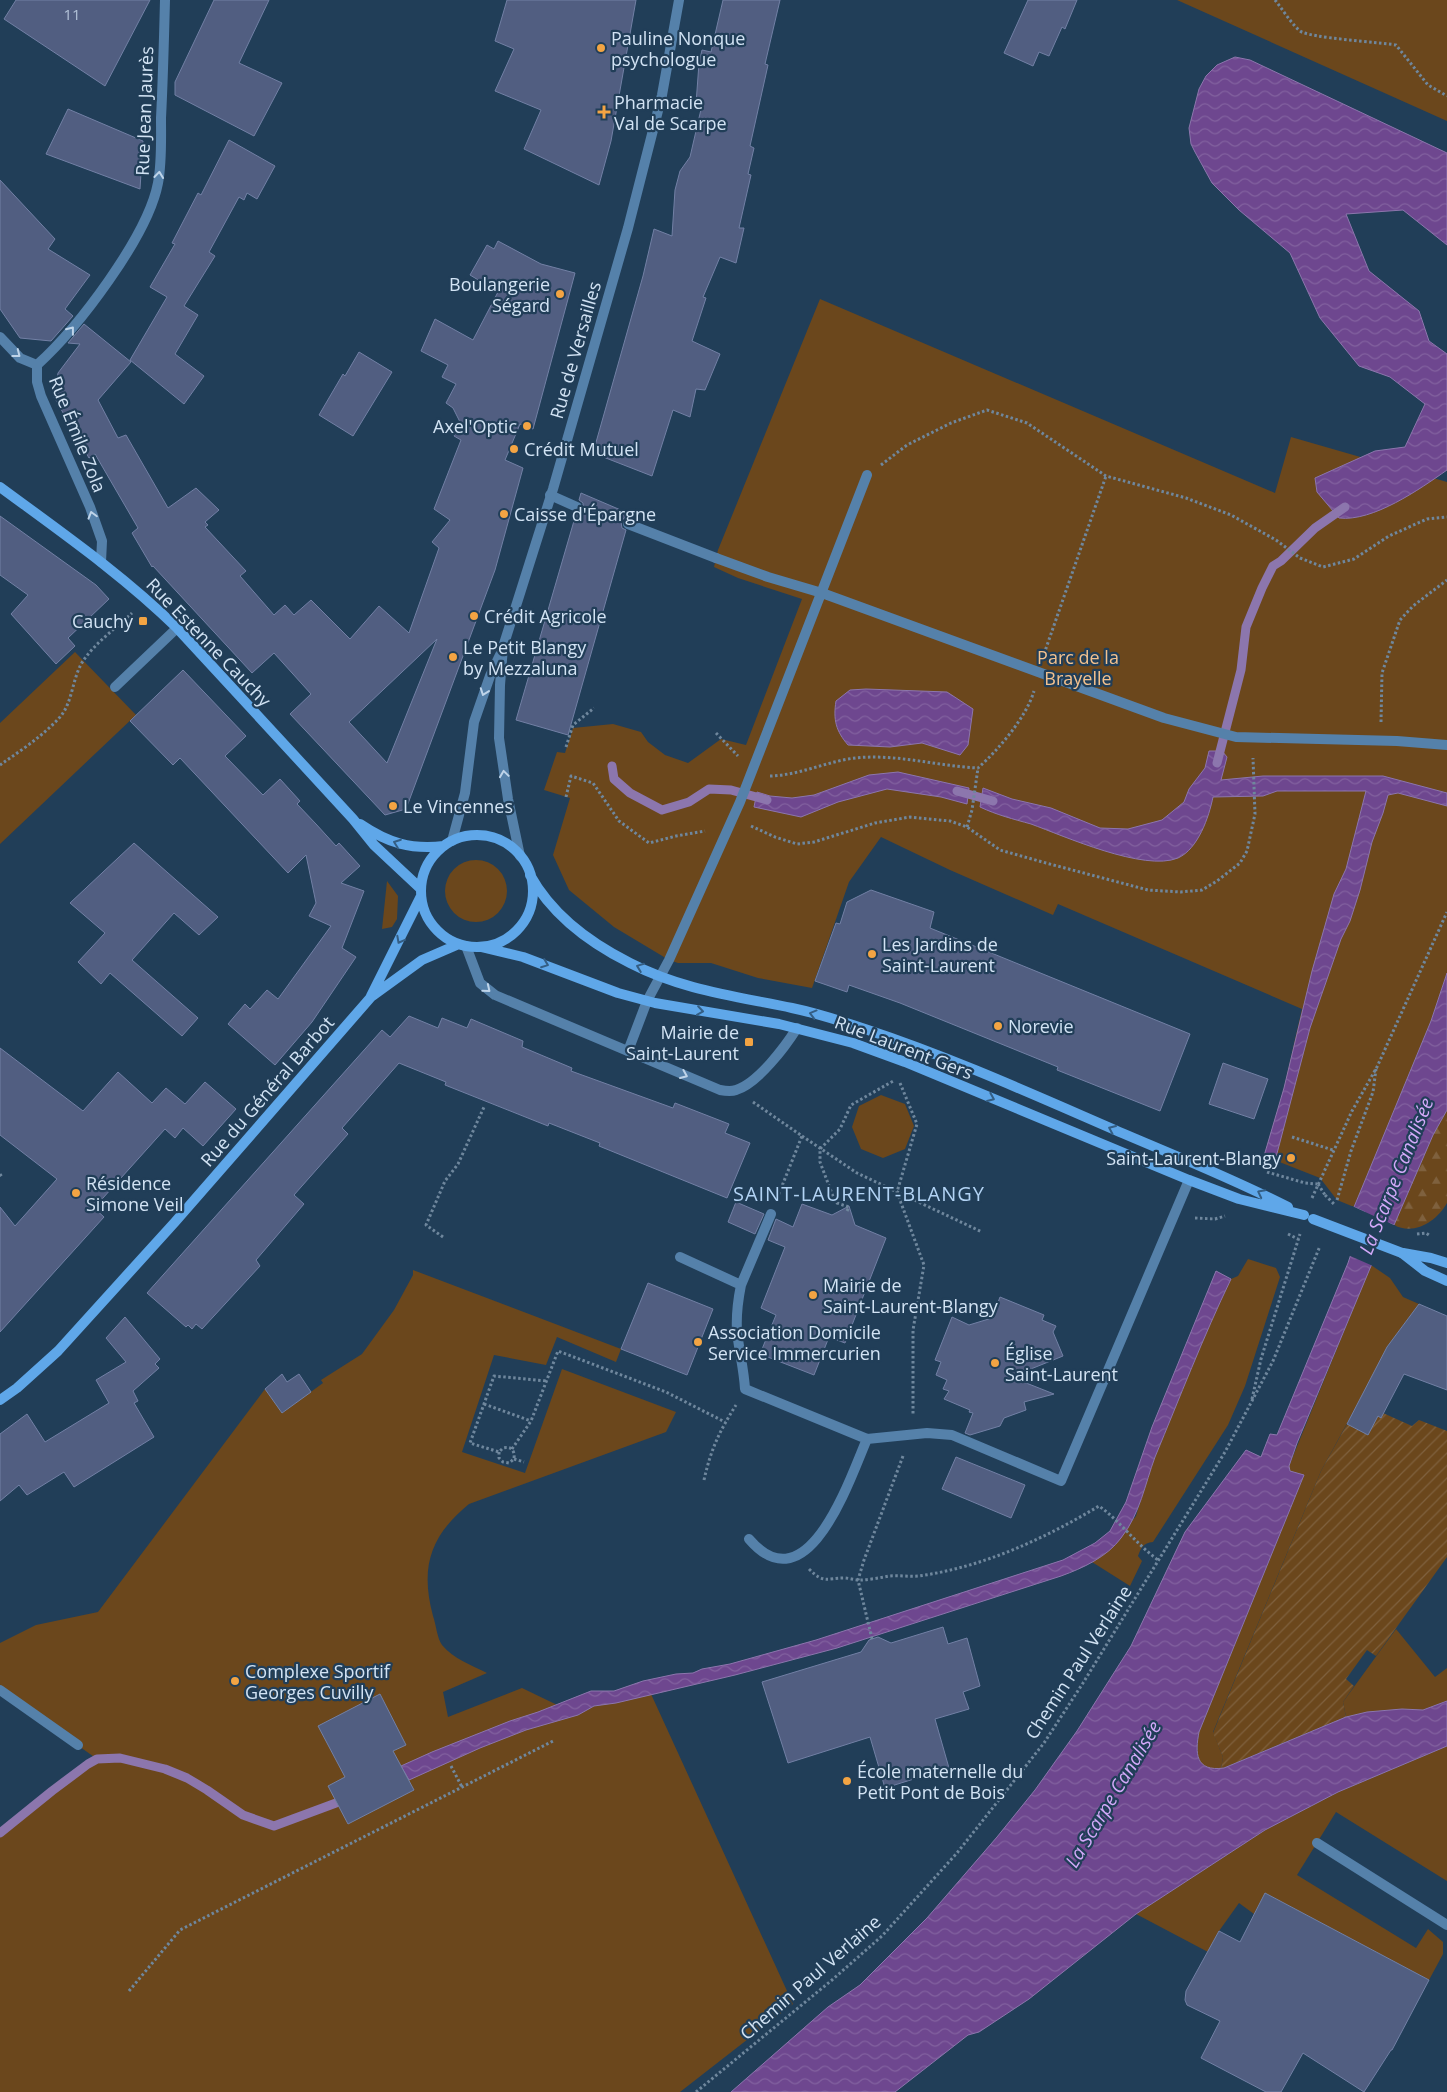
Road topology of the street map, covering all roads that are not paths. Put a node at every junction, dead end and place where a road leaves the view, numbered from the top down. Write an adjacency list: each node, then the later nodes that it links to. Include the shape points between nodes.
1 (165, 0): 4 (street, Rue Jean Jaurès, one-way to 1, via 64,338 115,270 155,196 160,164)
2 (679, 0): 7 (street, Rue de Versailles, via 662,95 630,219)
3 (0, 337): 4 (street, Rue Émile Zola, one-way to 4, via 20,358)
4 (37, 365): 10 (street, Rue Émile Zola, one-way to 4, via 102,542 41,396)
5 (867, 475): 11 (street)
6 (0, 487): 10 (main road, Rue Estenne Cauchy)
7 (550, 495): 8 (street); 13 (street, Rue de Versailles)
8 (577, 507)
9 (628, 524): 11 (street, via 768,577)
10 (101, 562): 12 (main road, Rue Estenne Cauchy)
11 (822, 593): 15 (street, via 1164,718 1236,737); 23 (street, via 740,802)
12 (177, 628): 14 (street); 16 (main road, Rue Estenne Cauchy)
13 (503, 647): 17 (street, one-way to 17, via 474,722 465,794); 18 (street, Rue de Versailles, one-way to 13, via 499,738)
14 (115, 687)
15 (1447, 745)
16 (353, 819): 17 (main road, Rue Estenne Cauchy, one-way to 16, via 424,848 401,845); 20 (main road, Rue Estenne Cauchy)
17 (448, 844): 18 (main road, via 474,836 489,837 502,842); 20 (main road, via 426,868)
18 (520, 856): 19 (main road)
19 (530, 875): 22 (main road, via 532,897 522,923 508,938); 23 (main road, Rue Laurent Gers, one-way to 19, via 632,964 583,934 550,905)
20 (421, 893): 21 (main road, via 424,910 431,923 446,938); 24 (main road, Rue du Général Barbot, one-way to 24)
21 (463, 945): 22 (main road); 24 (main road, Rue du Général Barbot, via 422,960); 27 (street, one-way to 27, via 480,983 495,995)
22 (481, 947): 25 (main road, Rue Laurent Gers, one-way to 25, via 523,957)
23 (660, 975): 25 (street); 30 (main road, Rue Laurent Gers, one-way to 23, via 1244,1184 904,1042 794,1008 678,984)
24 (371, 997): 36 (main road, Rue du Général Barbot, via 58,1351)
25 (647, 1001): 26 (main road, Rue Laurent Gers, one-way to 26); 27 (street)
26 (797, 1028): 27 (street, one-way to 26, via 720,1090 736,1090 757,1076 782,1051); 28 (main road, Rue Laurent Gers, one-way to 28, via 853,1043 905,1062)
27 (628, 1051)
28 (1189, 1180): 30 (main road, Rue Laurent Gers); 37 (street, via 1061,1481 958,1437 937,1433)
29 (771, 1214): 35 (street)
30 (1309, 1217): 31 (main road, Rue Laurent Gers, bridge)
31 (1402, 1253): 33 (main road, Rue Laurent Gers); 34 (main road, Rue Laurent Gers, via 1425,1271)
32 (680, 1257): 35 (street)
33 (1447, 1263)
34 (1447, 1281)
35 (741, 1284): 37 (street, via 737,1315 745,1390)
36 (0, 1400)
37 (866, 1439): 38 (street, via 832,1519 815,1542 795,1555 776,1558 765,1554)
38 (749, 1539)
39 (0, 1690): 40 (street)
40 (78, 1745)
41 (1317, 1843): 42 (street)
42 (1447, 1925)

